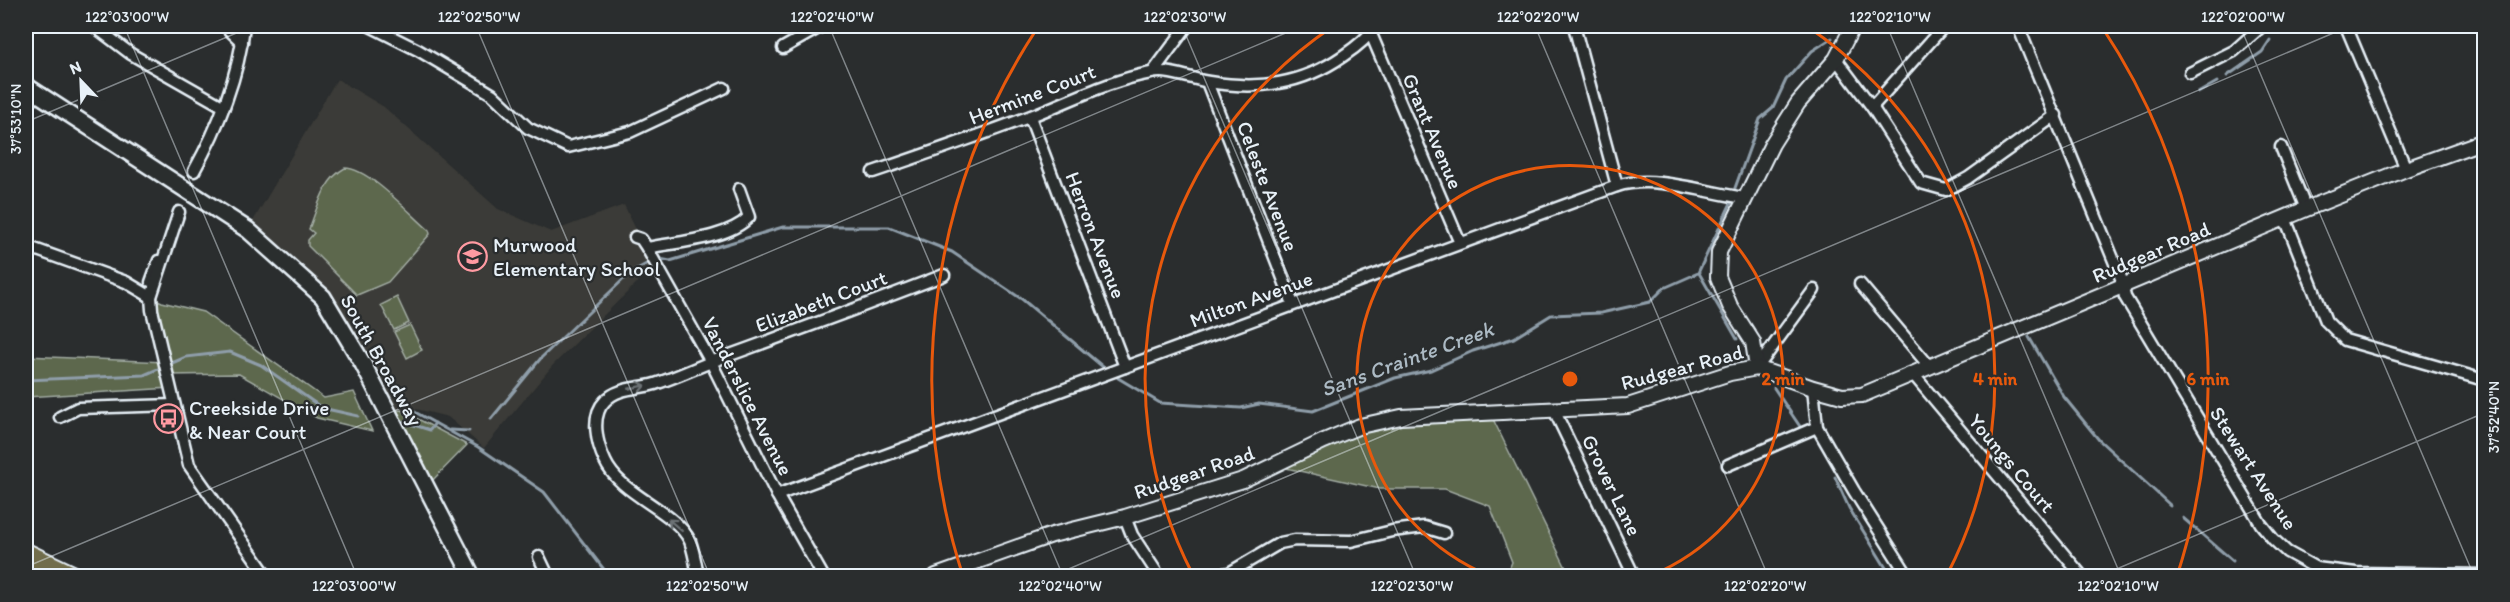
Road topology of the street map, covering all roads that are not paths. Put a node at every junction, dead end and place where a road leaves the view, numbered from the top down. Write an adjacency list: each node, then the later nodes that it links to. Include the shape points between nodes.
1 (94, 26): 22 (street, via 131,54)
2 (225, 26): 14 (street)
3 (243, 26): 14 (street)
4 (370, 26): 21 (street, via 492,94 528,128 568,147 630,132)
5 (822, 26): 15 (street)
6 (1187, 26): 17 (street)
7 (1574, 26): 31 (street)
8 (1853, 26): 16 (street)
9 (1944, 26): 23 (street)
10 (2018, 26): 24 (street, Stewart Avenue)
11 (2262, 26): 18 (street, via 2234,51)
12 (2346, 26): 28 (street)
13 (1373, 30): 19 (street, Hermine Court, via 1326,68 1307,77 1261,87); 38 (street, Grant Avenue)
14 (242, 42): 22 (street)
15 (783, 48)
16 (1836, 59): 23 (street); 33 (street, via 1785,122)
17 (1153, 72): 19 (street, Hermine Court); 25 (street, Hermine Court)
18 (2190, 73)
19 (1207, 82): 47 (street, Celeste Avenue)
20 (26, 86): 68 (main road, South Broadway, via 248,230 323,297 363,364)
21 (724, 88)
22 (224, 107): 29 (street)
23 (1872, 107): 24 (street, via 1921,183 1946,190)
24 (2056, 115): 44 (street, Stewart Avenue)
25 (1030, 117): 30 (street, Hermine Court); 49 (street, Herron Avenue)
26 (2484, 141): 28 (street, Rudgear Road)
27 (2281, 147): 34 (street)
28 (2406, 169): 34 (street, Rudgear Road)
29 (194, 171)
30 (873, 171)
31 (1617, 186): 33 (street, Milton Avenue, via 1656,183); 38 (street, Milton Avenue)
32 (739, 189): 40 (street, via 749,216 740,226)
33 (1745, 198): 51 (street, via 1719,252 1717,265 1730,306 1753,342)
34 (2306, 209): 36 (street, Rudgear Road)
35 (179, 212): 42 (street); 46 (street)
36 (2285, 218): 44 (street, Rudgear Road); 53 (street, via 2326,321 2345,340)
37 (635, 237): 40 (street, Vanderslice Avenue)
38 (1460, 243): 47 (street, Milton Avenue)
39 (26, 246): 46 (street, via 126,282)
40 (647, 248): 48 (street, Vanderslice Avenue)
41 (944, 275): 48 (street, Elizabeth Court, via 803,331)
42 (150, 282)
43 (1860, 284): 50 (street)
44 (2123, 287): 50 (street, Rudgear Road); 65 (street, Stewart Avenue, via 2125,297 2261,524 2288,552 2316,568 2356,573)
45 (1814, 290): 51 (street)
46 (151, 297): 55 (street)
47 (1293, 304): 49 (street, Milton Avenue)
48 (711, 362): 60 (street, Vanderslice Avenue); 70 (street, Elizabeth Court, one-way to 48, via 689,540 680,528 634,493 605,463 598,442 597,416 613,393 655,384)
49 (1125, 367): 60 (street, Milton Avenue)
50 (1930, 367): 52 (street, Rudgear Road)
51 (1757, 368): 54 (street, Rudgear Road); 56 (street, Rudgear Road, via 1628,406)
52 (1913, 374): 54 (street, Rudgear Road, via 1862,394 1842,396); 77 (street, Youngs Court)
53 (2484, 380)
54 (1813, 388): 58 (street)
55 (174, 405): 57 (street, via 78,408); 67 (street, via 192,471)
56 (1554, 410): 61 (street, Rudgear Road, via 1401,417 1360,426 1243,480); 75 (street, Grover Lane)
57 (60, 417)
58 (1817, 427): 59 (street); 76 (street)
59 (1728, 465)
60 (777, 495): 71 (street, Vanderslice Avenue)
61 (1125, 518): 72 (street, Rudgear Road, via 1052,535); 73 (street)
62 (1444, 534): 74 (street, via 1424,527 1351,542 1295,540 1280,543 1229,573)
63 (26, 554): 66 (highway)
64 (539, 557): 69 (street)
65 (2484, 575)
66 (72, 576)
67 (267, 576)
68 (472, 576)
69 (548, 576)
70 (698, 576)
71 (823, 576)
72 (936, 576)
73 (1159, 576)
74 (1209, 576)
75 (1634, 576)
76 (1908, 576)
77 (2082, 576)

